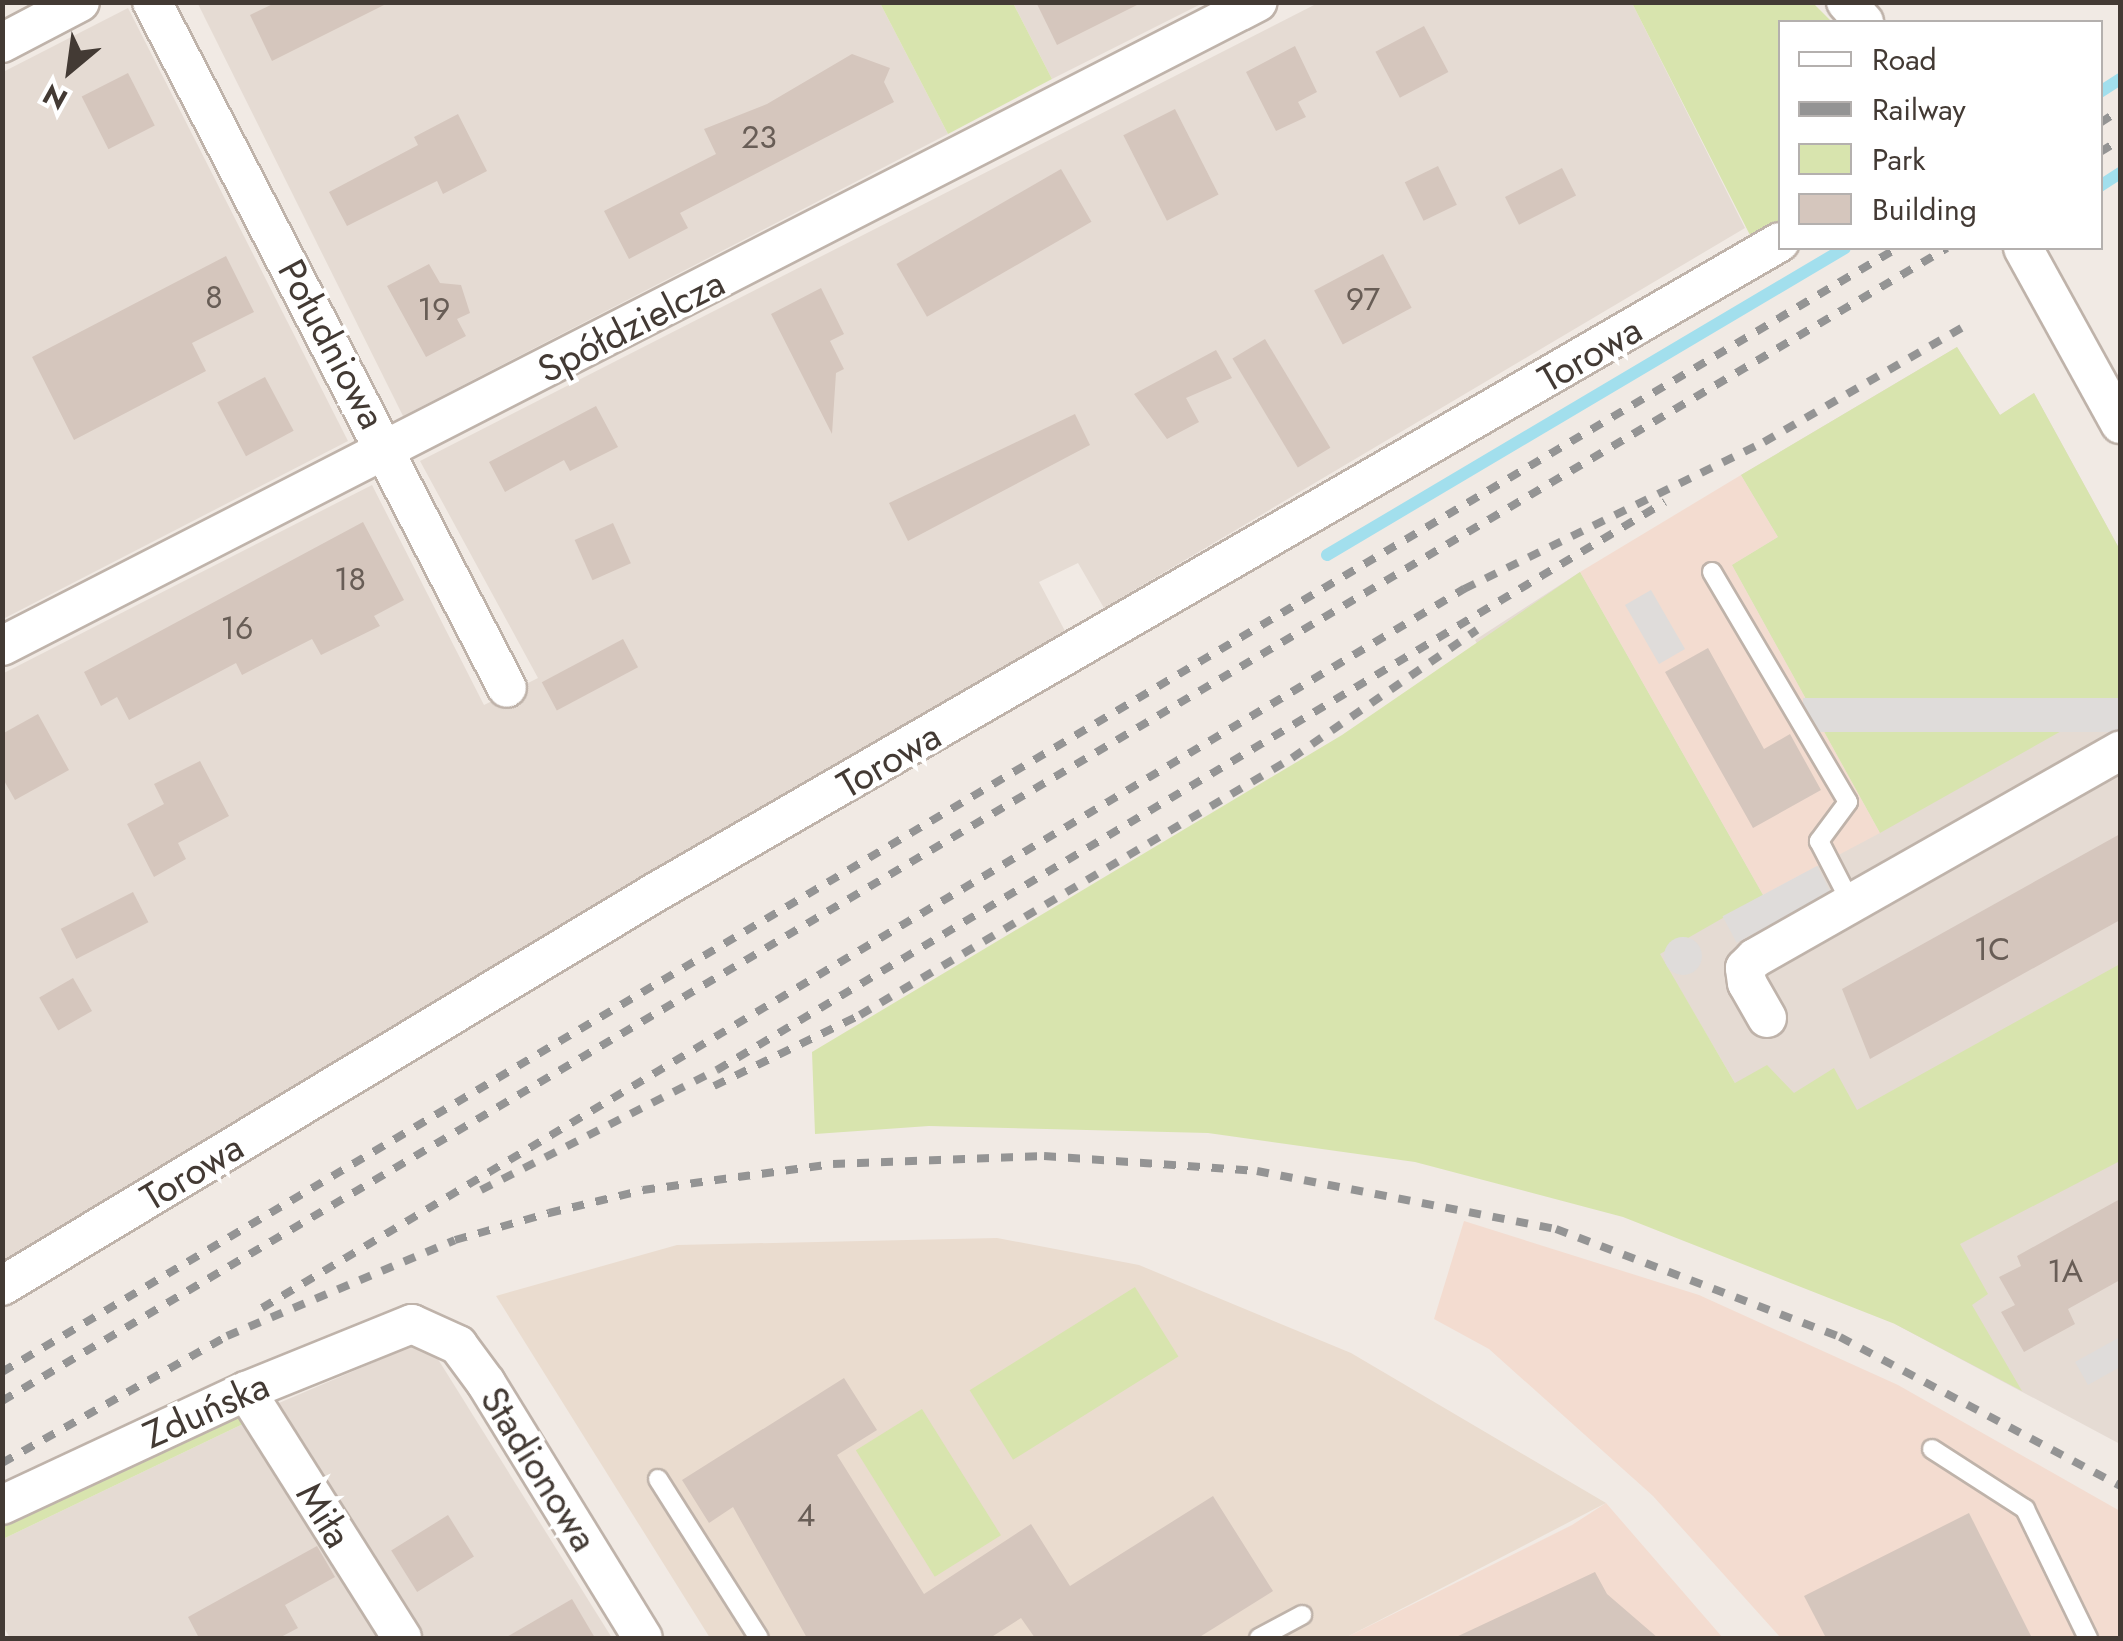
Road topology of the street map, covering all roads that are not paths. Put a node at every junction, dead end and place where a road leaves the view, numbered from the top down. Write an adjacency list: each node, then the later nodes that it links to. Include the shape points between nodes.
1 (80, 2): 4 (street)
2 (152, 2): 8 (street, Południowa)
3 (1258, 2): 8 (street, Spółdzielcza)
4 (2, 43)
5 (1778, 243): 15 (street, Torowa, via 656,892)
6 (2025, 250): 7 (street)
7 (2120, 424)
8 (388, 452): 10 (street, Spółdzielcza); 11 (street, Południowa)
9 (1712, 572): 13 (lane, via 1848,802 1819,841)
10 (2, 646)
11 (507, 688)
12 (2120, 751): 13 (street)
13 (1850, 902): 14 (street, via 1745,968)
14 (1767, 1018)
15 (2, 1286)
16 (412, 1324): 17 (street, Zduńska); 23 (street, Stadionowa, via 458,1346 486,1383)
17 (246, 1391): 20 (street, Zduńska); 22 (street, Miła)
18 (1932, 1449): 26 (lane, via 2025,1509)
19 (658, 1479): 24 (lane)
20 (2, 1505)
21 (1302, 1615): 25 (lane)
22 (402, 1638)
23 (644, 1638)
24 (760, 1638)
25 (1259, 1638)
26 (2088, 1638)

